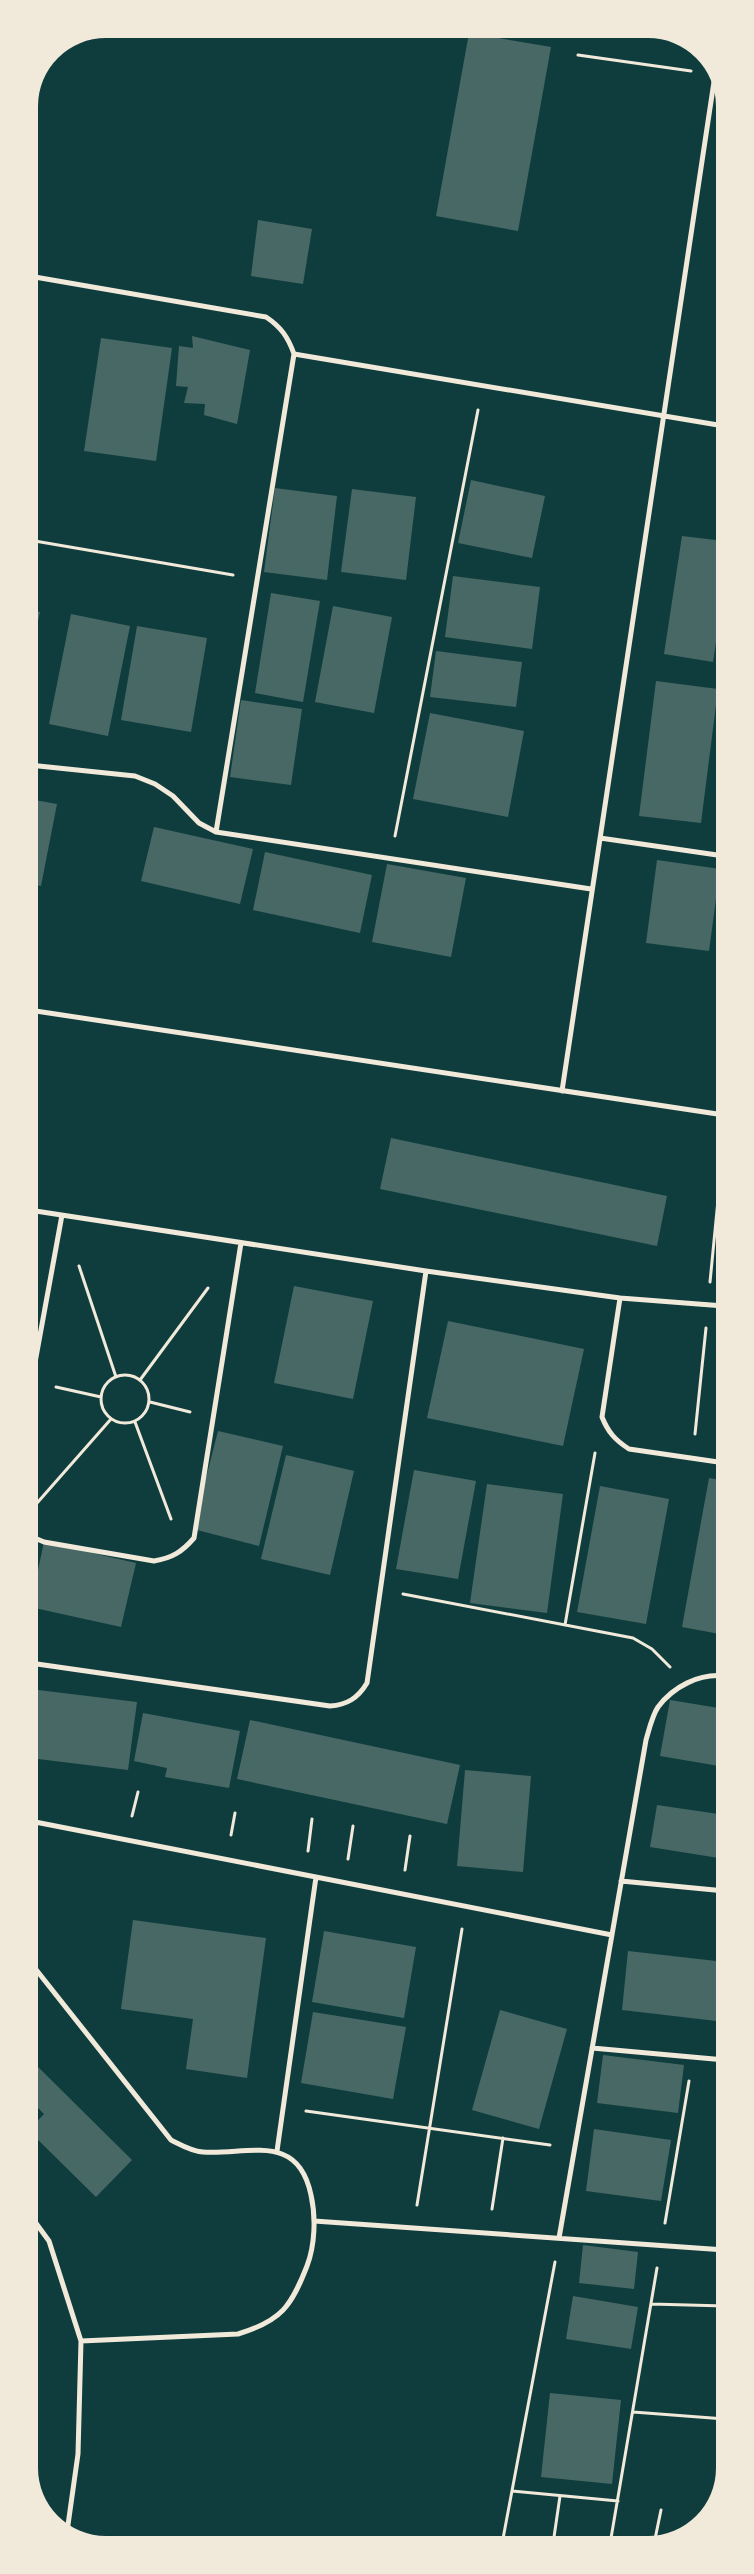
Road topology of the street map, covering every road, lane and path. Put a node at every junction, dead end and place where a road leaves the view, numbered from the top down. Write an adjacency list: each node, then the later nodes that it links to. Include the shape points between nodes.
1 (578, 55): 2 (path)
2 (695, 71)
3 (713, 86): 7 (street)
4 (38, 278): 5 (street, via 266,317 279,326)
5 (294, 354): 6 (street); 10 (street)
6 (482, 385): 7 (street); 15 (path)
7 (664, 416): 8 (street); 13 (street)
8 (716, 425)
9 (38, 542): 10 (path)
10 (259, 579): 12 (street)
11 (38, 766): 12 (street, via 135,776 155,784 199,823)
12 (216, 832): 15 (street)
13 (600, 838): 14 (street); 16 (street)
14 (716, 855)
15 (391, 858): 16 (street)
16 (591, 889): 18 (street)
17 (38, 1011): 18 (street)
18 (562, 1091): 19 (street)
19 (716, 1114)
20 (38, 1211): 21 (street)
21 (62, 1215): 22 (street); 28 (street)
22 (241, 1243): 24 (street); 35 (street)
23 (77, 1260): 29 (path)
24 (426, 1271): 26 (street); 42 (street)
25 (213, 1281): 30 (path)
26 (620, 1298): 27 (street); 34 (street)
27 (716, 1305)
28 (38, 1344)
29 (116, 1377): 30 (path, via 128,1375); 32 (path, via 106,1385)
30 (140, 1380): 33 (path, via 148,1390)
31 (38, 1383): 32 (path)
32 (102, 1397): 36 (path, via 103,1409)
33 (150, 1402): 35 (path); 37 (path, via 145,1414)
34 (602, 1416): 38 (street, via 607,1430 629,1450); 43 (path)
35 (213, 1417): 41 (street, via 194,1538)
36 (111, 1419): 37 (path, via 122,1424); 39 (path)
37 (134, 1422): 41 (path)
38 (716, 1462)
39 (38, 1502)
40 (38, 1539): 41 (street, via 154,1561 169,1558)
41 (183, 1550)
42 (380, 1590): 43 (path); 44 (street, via 366,1683 361,1692 341,1705)
43 (565, 1625): 46 (path, via 633,1638 652,1649)
44 (38, 1664)
45 (716, 1675): 46 (street)
46 (682, 1684): 53 (street, via 657,1708 646,1740)
47 (312, 1819): 51 (path)
48 (38, 1823): 51 (street)
49 (353, 1826): 54 (path)
50 (410, 1836): 56 (path)
51 (304, 1875): 52 (street)
52 (316, 1877): 54 (street); 63 (street)
53 (621, 1881): 55 (street); 58 (street)
54 (344, 1882): 56 (street)
55 (716, 1890)
56 (402, 1894): 57 (street)
57 (466, 1907): 58 (street); 64 (path)
58 (612, 1935): 60 (street)
59 (38, 1972): 67 (street, via 171,2140 201,2152)
60 (592, 2048): 61 (street); 66 (street)
61 (693, 2057): 62 (street); 73 (path)
62 (716, 2059)
63 (283, 2108): 64 (path); 67 (street)
64 (430, 2128): 65 (path); 70 (path)
65 (503, 2138): 66 (path); 71 (path)
66 (575, 2148): 72 (street)
67 (277, 2151): 68 (street, via 301,2167 308,2179)
68 (314, 2221): 70 (street); 77 (street, via 309,2259 296,2295 281,2313 261,2327 238,2334)
69 (38, 2226): 77 (street, via 49,2241)
70 (413, 2228): 71 (street)
71 (488, 2233): 72 (street)
72 (559, 2238): 73 (street); 80 (path)
73 (661, 2245): 74 (street); 75 (path)
74 (716, 2249)
75 (651, 2304): 76 (path); 78 (path)
76 (716, 2306)
77 (81, 2341): 84 (street, via 78,2454)
78 (633, 2412): 79 (path); 82 (path)
79 (716, 2418)
80 (512, 2491): 81 (path); 86 (path)
81 (560, 2496): 82 (path); 87 (path)
82 (618, 2501): 88 (path)
83 (661, 2510): 85 (path)
84 (68, 2525)
85 (656, 2535)
86 (504, 2536)
87 (554, 2536)
88 (611, 2536)

